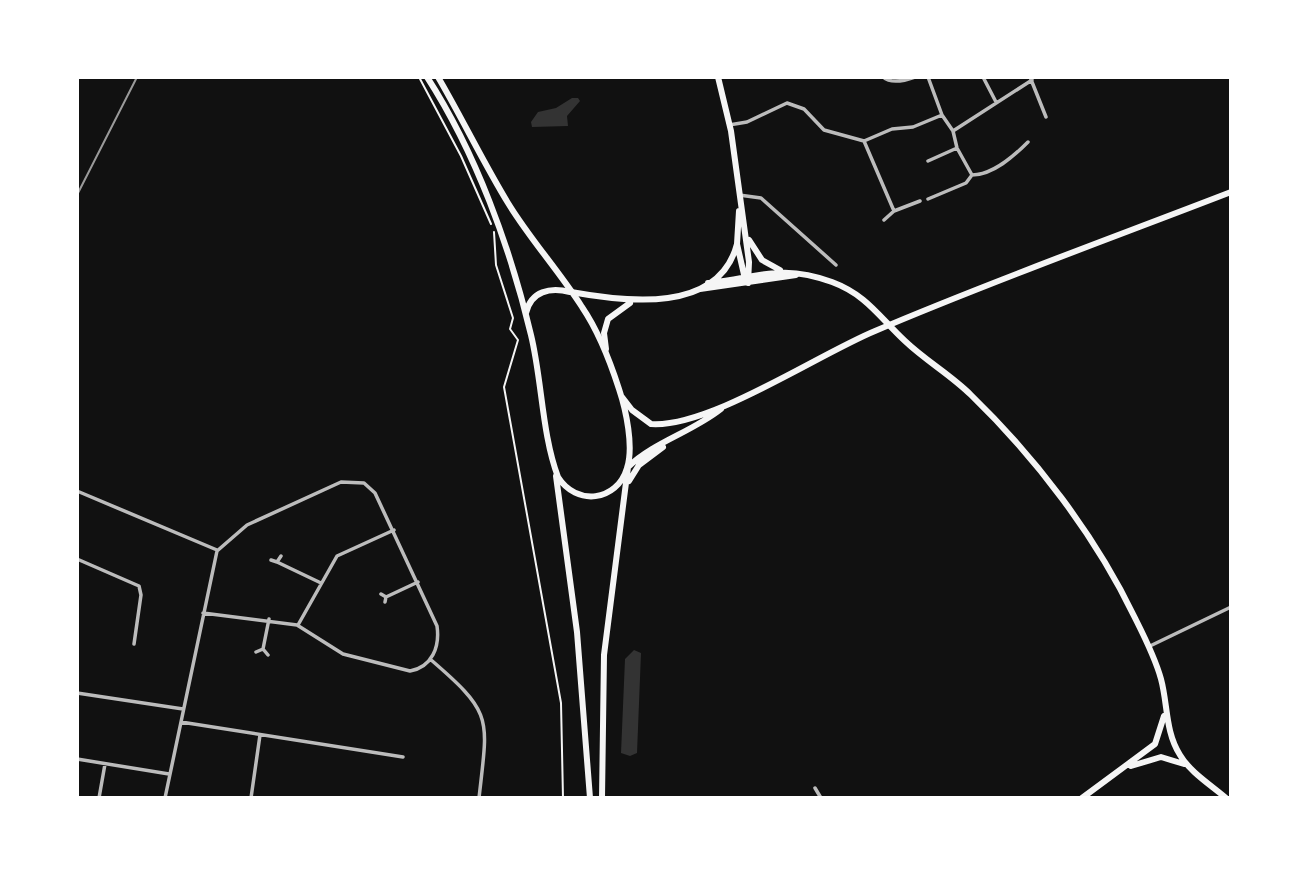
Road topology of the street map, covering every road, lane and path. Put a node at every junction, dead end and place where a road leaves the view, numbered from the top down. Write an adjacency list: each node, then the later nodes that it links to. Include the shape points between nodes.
1 (419, 77): 86 (path, via 493,229 496,265 513,318 510,329 518,340 504,387 561,703)
2 (427, 77): 38 (main road, via 492,210)
3 (438, 77): 36 (main road, via 508,203)
4 (719, 77): 13 (main road)
5 (883, 77): 6 (street, via 888,81)
6 (915, 77)
7 (928, 77): 11 (street)
8 (983, 77): 10 (street)
9 (1031, 79): 10 (street); 12 (street)
10 (996, 102): 14 (street)
11 (942, 115): 14 (street); 15 (street)
12 (1046, 117)
13 (729, 125): 15 (street, via 750,121 787,103 804,108 824,130); 21 (main road)
14 (953, 131): 17 (street)
15 (864, 141): 24 (street)
16 (1028, 142): 19 (street, via 1010,159)
17 (957, 148): 18 (street); 19 (street)
18 (928, 161)
19 (972, 175): 22 (street, via 966,183)
20 (1231, 192): 41 (main road, via 906,317)
21 (739, 199): 26 (main road); 27 (main road); 28 (street, via 761,198)
22 (928, 199)
23 (920, 201): 24 (street)
24 (894, 211): 25 (street)
25 (884, 220)
26 (743, 221): 29 (main road, via 759,256); 30 (main road)
27 (737, 244): 32 (main road); 33 (main road, via 729,267)
28 (836, 265)
29 (782, 270): 30 (main road); 31 (main road)
30 (750, 274): 32 (main road); 34 (main road)
31 (798, 274): 34 (main road); 61 (main road, via 832,282 873,306 905,341 971,395 1041,474 1105,562)
32 (742, 276): 33 (main road); 34 (main road)
33 (708, 283): 35 (main road)
34 (748, 283): 35 (main road)
35 (700, 289): 37 (main road)
36 (571, 292): 37 (main road); 38 (main road, via 542,292 531,300); 39 (main road)
37 (632, 302): 39 (main road, via 608,319)
38 (526, 315): 44 (main road)
39 (606, 353): 40 (main road)
40 (620, 392): 41 (main road, via 632,410 651,424 678,422); 43 (main road)
41 (725, 405): 42 (main road)
42 (673, 440): 43 (main road, via 648,450); 45 (main road, via 639,465)
43 (628, 467): 44 (main road, via 614,489 592,497 571,492); 45 (main road)
44 (555, 468): 87 (main road, via 577,632)
45 (625, 490): 88 (main road, via 604,655)
46 (77, 491): 48 (street)
47 (394, 530): 48 (street, via 376,493 364,483 348,480 247,525); 53 (street); 54 (street, via 337,556)
48 (217, 551): 57 (street)
49 (281, 556): 52 (street)
50 (77, 559): 60 (street, via 139,586)
51 (271, 560): 52 (street)
52 (277, 562): 54 (street)
53 (418, 582): 55 (street); 65 (street, via 438,626)
54 (321, 583): 59 (street)
55 (384, 598)
56 (1231, 607): 61 (street)
57 (203, 613): 58 (street); 68 (street)
58 (269, 619): 59 (street); 62 (street)
59 (297, 625): 65 (street, via 343,654 392,668 415,670)
60 (134, 644)
61 (1148, 647): 67 (main road)
62 (263, 649): 63 (street); 64 (street)
63 (256, 652)
64 (268, 654)
65 (430, 659): 85 (street, via 475,701 484,725)
66 (77, 693): 68 (street)
67 (1165, 707): 71 (main road); 72 (main road)
68 (183, 709): 69 (street)
69 (181, 722): 70 (street); 80 (street)
70 (260, 735): 74 (street); 84 (street)
71 (1171, 739): 72 (main road); 73 (main road)
72 (1157, 742): 75 (main road, via 1156,753); 79 (main road)
73 (1175, 747): 75 (main road, via 1171,756); 78 (main road)
74 (402, 757)
75 (1163, 757): 78 (main road); 79 (main road)
76 (77, 759): 77 (street)
77 (105, 764): 80 (street); 82 (street)
78 (1189, 766): 91 (main road)
79 (1123, 770): 90 (main road)
80 (169, 774): 83 (street)
81 (815, 788): 89 (street)
82 (99, 798)
83 (165, 798)
84 (251, 798)
85 (479, 798)
86 (563, 798)
87 (590, 798)
88 (602, 798)
89 (821, 798)
90 (1082, 798)
91 (1226, 798)

